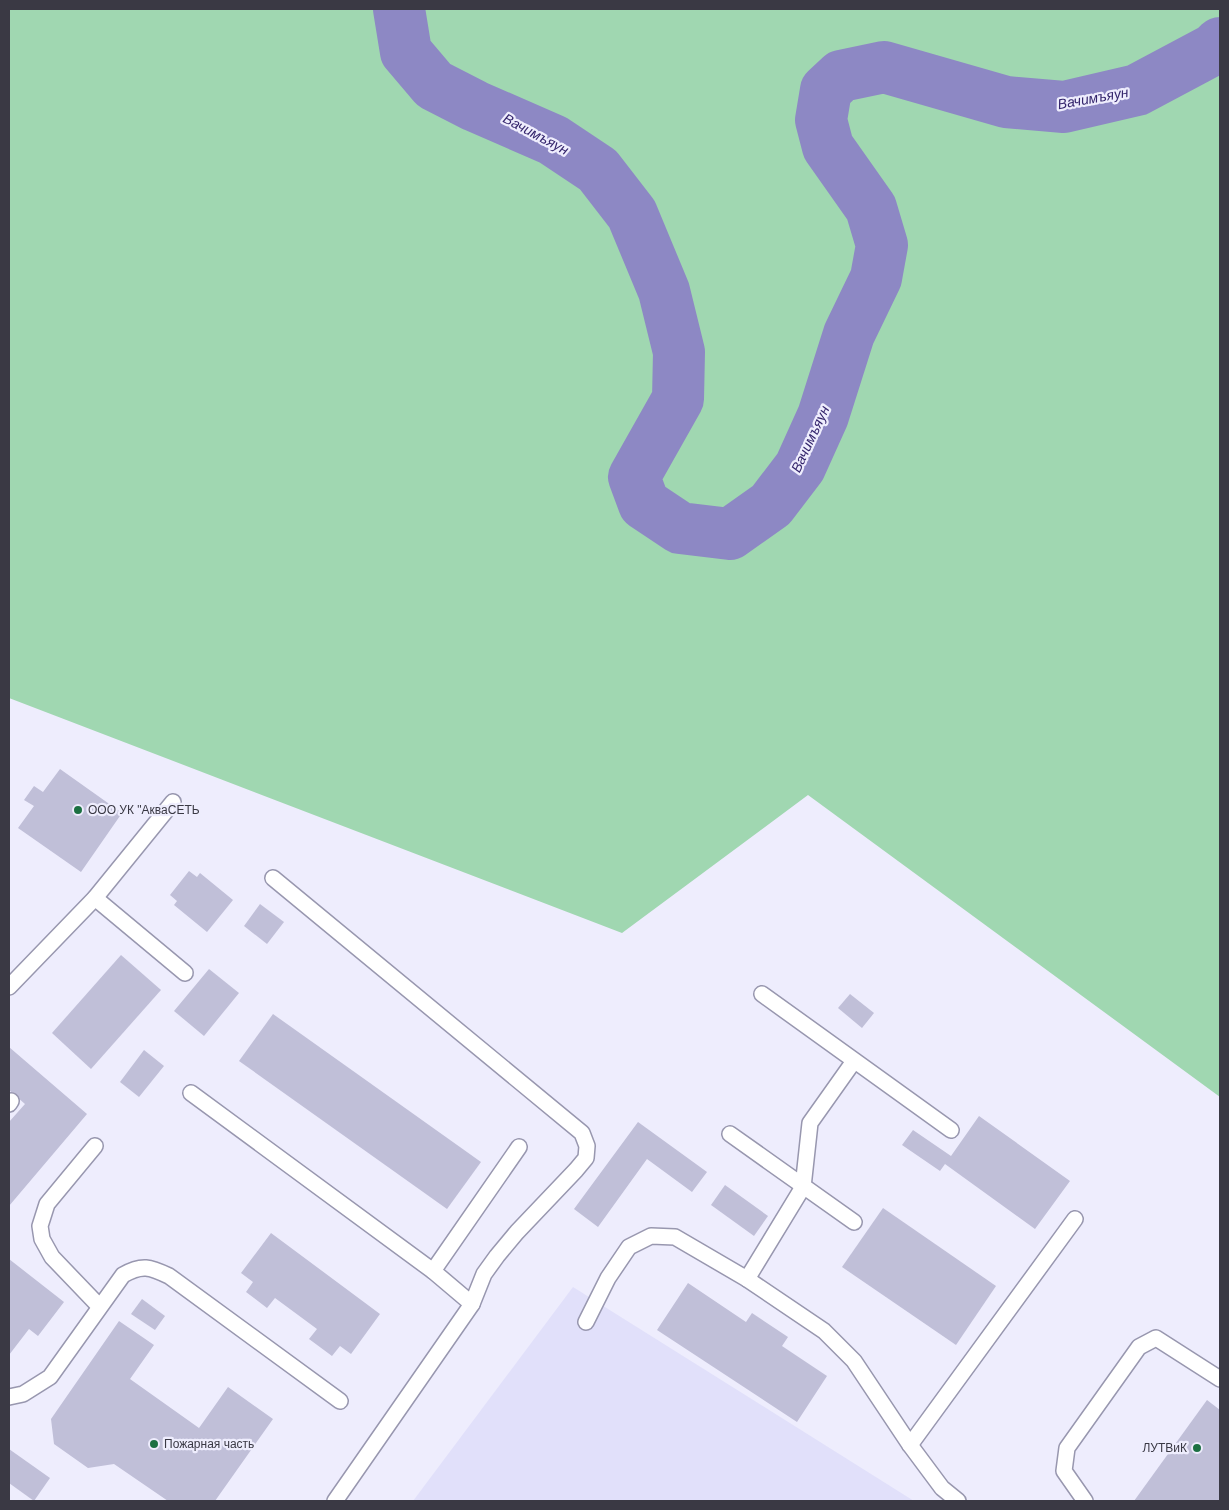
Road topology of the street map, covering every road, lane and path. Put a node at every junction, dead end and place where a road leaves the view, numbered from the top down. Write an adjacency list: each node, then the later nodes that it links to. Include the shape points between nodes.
1 (173, 802): 3 (lane)
2 (273, 878): 18 (lane, via 582,1133 587,1146 586,1158 497,1256 484,1274)
3 (95, 898): 4 (lane); 5 (lane)
4 (185, 973)
5 (10, 983)
6 (762, 994): 7 (lane)
7 (854, 1061): 9 (lane); 13 (lane, via 810,1123)
8 (191, 1093): 16 (lane)
9 (951, 1130)
10 (730, 1134): 13 (lane)
11 (95, 1146): 19 (lane, via 48,1204 40,1226 42,1239 52,1257)
12 (520, 1148): 16 (lane)
13 (803, 1187): 15 (lane); 17 (lane)
14 (1075, 1219): 24 (lane)
15 (854, 1222)
16 (433, 1271): 18 (lane)
17 (747, 1279): 20 (lane, via 676,1237 651,1236 629,1247 608,1278); 24 (lane, via 824,1331 854,1361)
18 (472, 1304): 25 (lane)
19 (99, 1306): 22 (lane, via 50,1377 23,1394); 23 (lane, via 123,1275 136,1268 153,1268 169,1276)
20 (586, 1322)
21 (1220, 1379): 27 (lane, via 1156,1338 1139,1347 1068,1448 1064,1471)
22 (9, 1397)
23 (340, 1401)
24 (910, 1445): 26 (lane, via 942,1488)
25 (335, 1501)
26 (958, 1501)
27 (1085, 1501)

